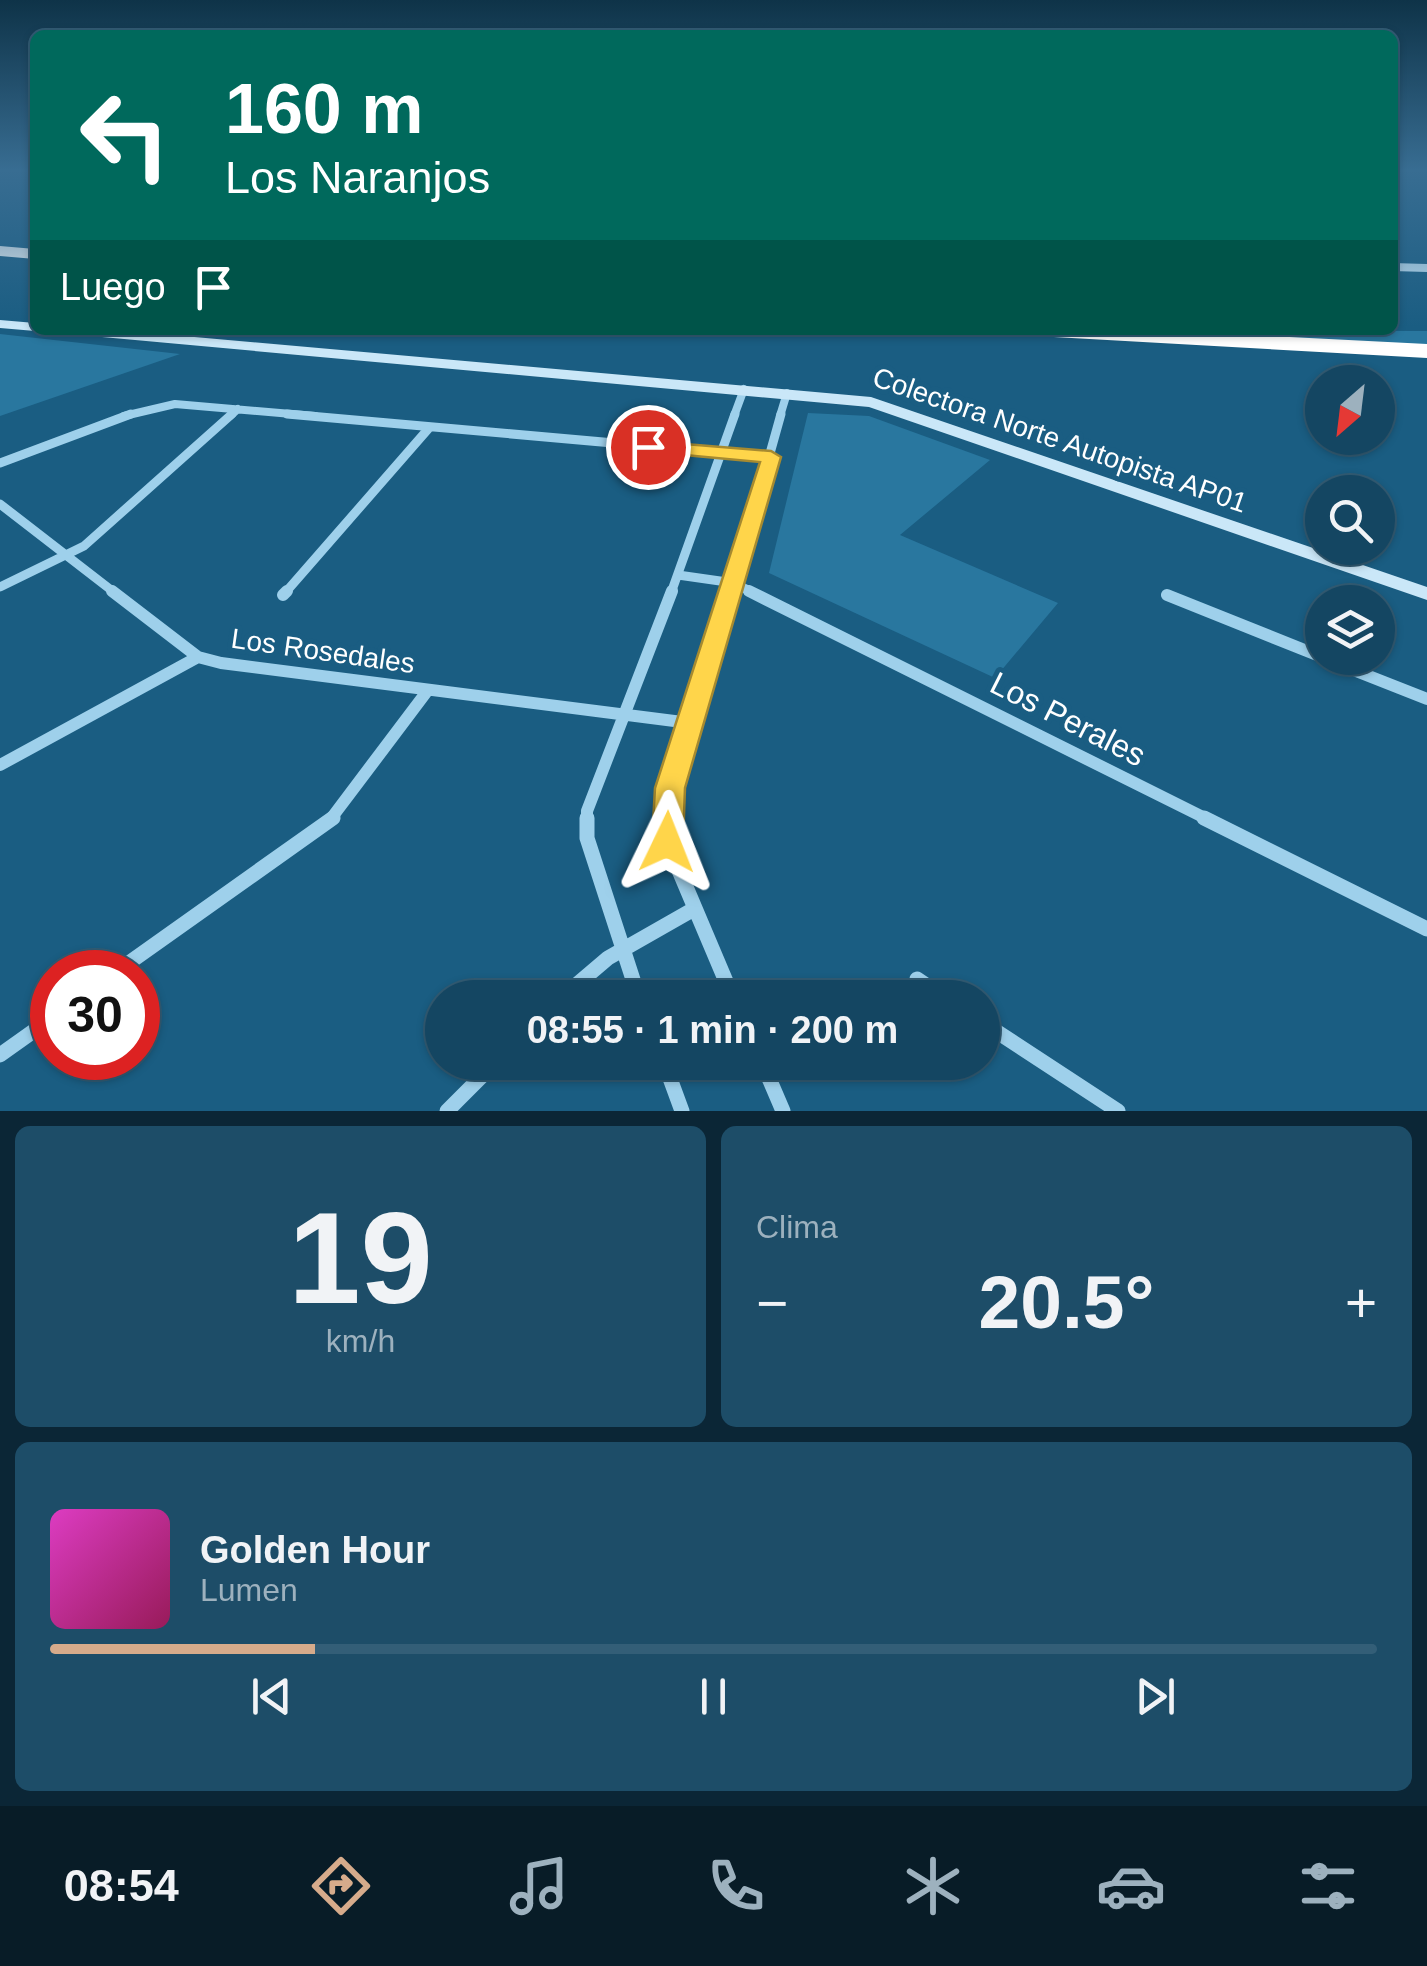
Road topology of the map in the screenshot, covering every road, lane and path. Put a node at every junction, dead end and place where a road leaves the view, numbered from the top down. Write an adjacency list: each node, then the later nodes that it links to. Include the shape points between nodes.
1 (0, 234): 2 (highway)
2 (30, 237)
3 (0, 250): 4 (highway)
4 (30, 253)
5 (1398, 267): 6 (main road)
6 (1427, 268)
7 (0, 324): 8 (main road)
8 (30, 327)
9 (1398, 329): 10 (highway)
10 (1427, 331)
11 (126, 335): 14 (main road, Colectora Norte Autopista AP01)
12 (1129, 335): 13 (highway)
13 (1427, 351)
14 (744, 389): 15 (main road, Colectora Norte Autopista AP01); 18 (street)
15 (787, 393): 19 (street); 26 (main road, Colectora Norte Autopista AP01, via 896,408)
16 (238, 409): 17 (street); 20 (street, via 160,405); 22 (street)
17 (429, 428): 18 (street); 27 (street)
18 (722, 453): 19 (street); 23 (street)
19 (771, 457): 24 (street)
20 (0, 463)
21 (0, 504): 22 (street, Los Rosedales)
22 (67, 556): 25 (street); 30 (street, Los Rosedales)
23 (678, 576): 24 (street, Los Perales); 34 (street)
24 (734, 584): 35 (street); 38 (street, Los Perales)
25 (0, 586)
26 (1427, 594)
27 (283, 595)
28 (1167, 596): 29 (street)
29 (1305, 651)
30 (198, 657): 32 (street, Los Rosedales); 36 (street)
31 (1366, 675): 33 (street)
32 (428, 690): 34 (street, Los Rosedales); 40 (street, via 337,815)
33 (1427, 699)
34 (624, 716): 35 (street, Los Rosedales); 39 (street, via 587,811 587,838)
35 (690, 724): 37 (street, via 670,788 667,842)
36 (0, 765)
37 (694, 909): 39 (street); 43 (street)
38 (1427, 929)
39 (620, 946): 41 (street); 42 (street)
40 (147, 950)
41 (579, 980)
42 (632, 980)
43 (725, 980)
44 (30, 1034): 46 (street)
45 (1000, 1034): 53 (street)
46 (0, 1055)
47 (478, 1080): 50 (street)
48 (671, 1080): 51 (street)
49 (770, 1080): 52 (street)
50 (447, 1111)
51 (682, 1111)
52 (783, 1111)
53 (1118, 1111)

